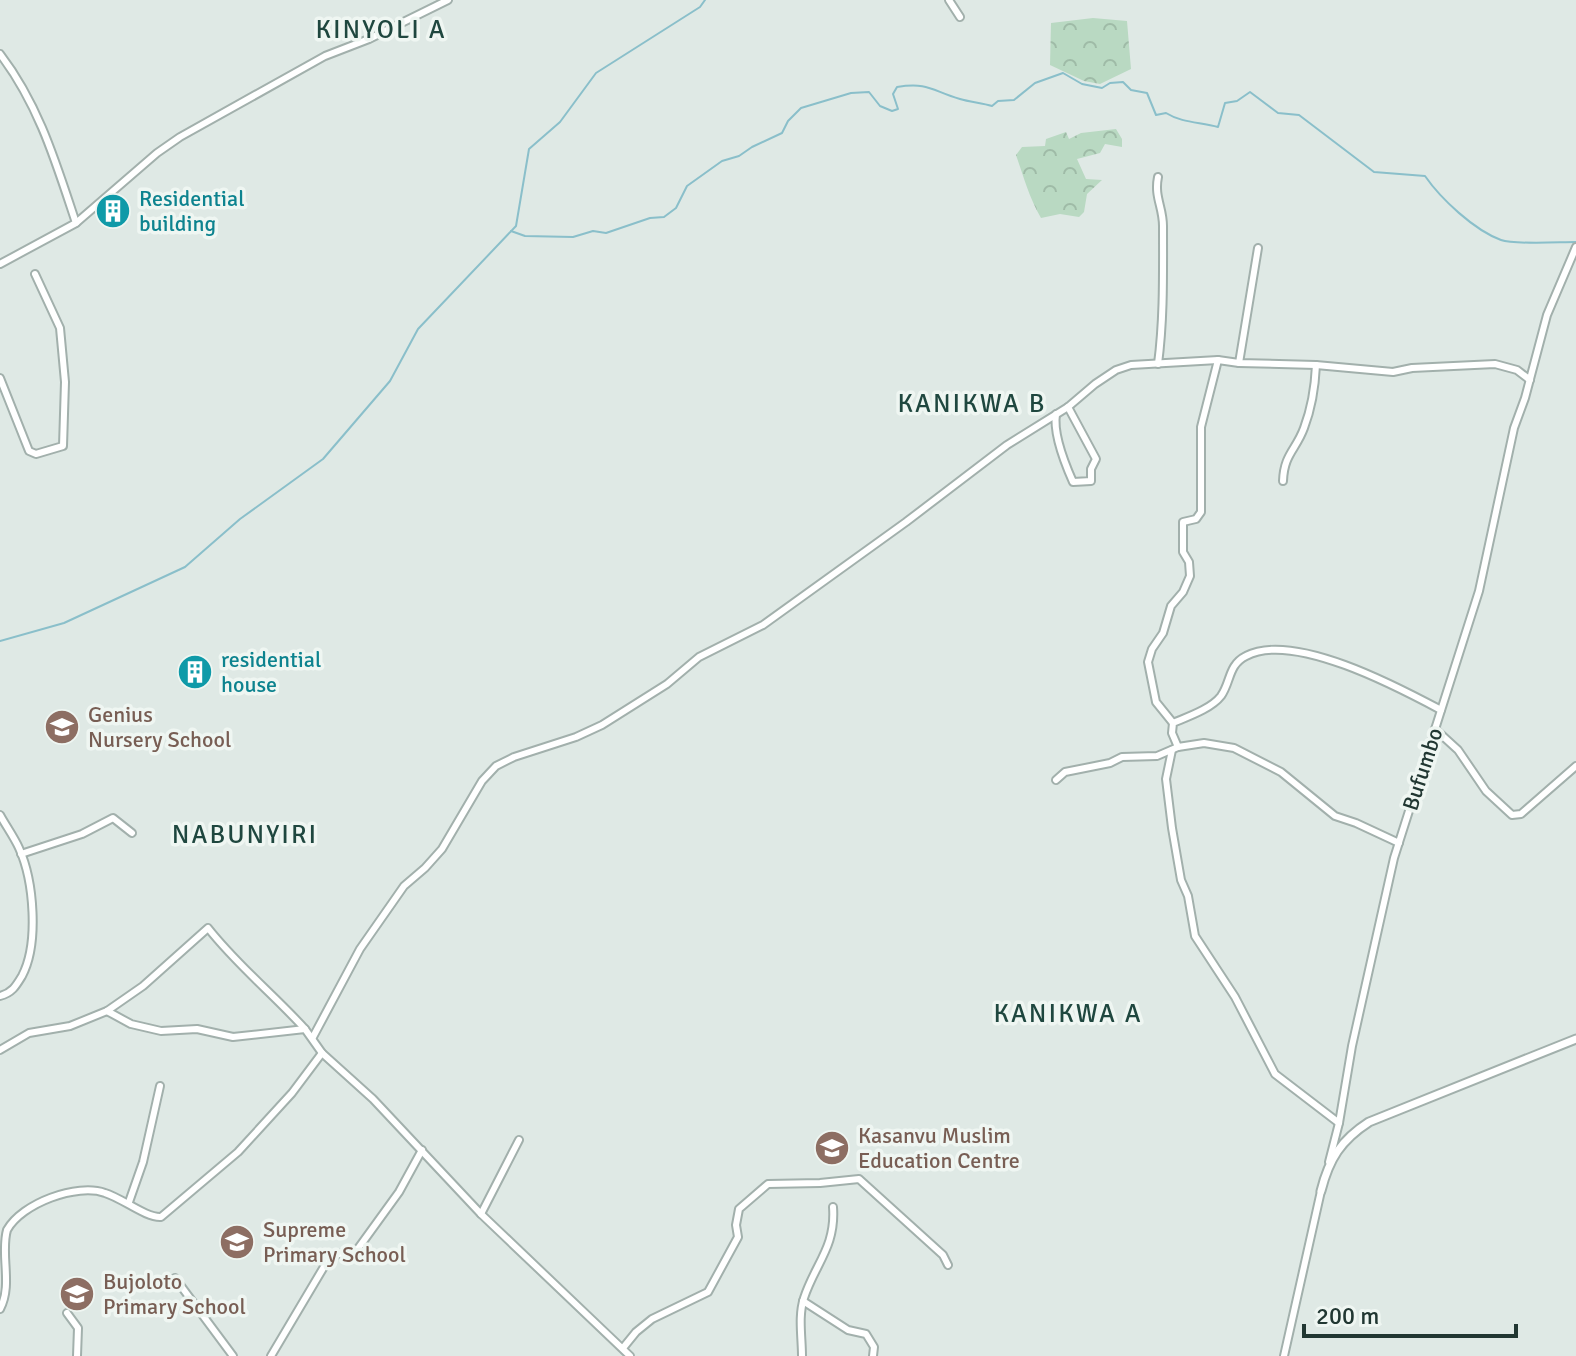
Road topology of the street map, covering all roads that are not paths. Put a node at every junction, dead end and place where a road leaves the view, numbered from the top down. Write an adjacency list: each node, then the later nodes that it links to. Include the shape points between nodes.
1 (448, 0): 6 (street, via 325,56 180,137)
2 (949, 0): 3 (street)
3 (960, 17)
4 (0, 54): 6 (street, via 37,114)
5 (1158, 177): 13 (street, via 1155,192 1163,221)
6 (76, 223): 9 (street)
7 (1576, 247): 16 (street, Bufumbo, via 1547,315)
8 (1258, 248): 12 (street)
9 (0, 264)
10 (35, 274): 15 (street, via 60,328 63,446 29,451)
11 (1218, 360): 12 (street); 13 (street); 21 (street, via 1201,427 1201,512 1183,522 1190,576 1149,656 1156,702)
12 (1239, 363): 14 (street)
13 (1158, 364): 17 (street, via 1116,370)
14 (1316, 365): 16 (street, via 1393,372 1495,364); 19 (street, via 1314,398)
15 (0, 378)
16 (1530, 380): 20 (street, Bufumbo, via 1514,428 1479,591)
17 (1068, 407): 18 (street); 18 (street, via 1096,459 1091,481 1073,482 1061,455)
18 (1056, 414): 33 (street, via 763,625 699,657 602,725 496,766 442,849 404,886 360,949)
19 (1283, 481)
20 (1441, 710): 21 (street, via 1352,666 1284,649 1246,656 1232,667 1221,696); 22 (street, Bufumbo)
21 (1173, 723): 23 (street)
22 (1435, 729): 24 (street, via 1512,815 1521,814); 28 (street, Bufumbo)
23 (1175, 749): 25 (street, via 1157,756 1122,757 1065,772); 28 (street, via 1204,743 1234,748 1281,772 1335,816); 38 (street, via 1166,779 1195,936 1235,997 1275,1074)
24 (1576, 766)
25 (1056, 780)
26 (0, 815): 29 (street)
27 (132, 833): 29 (street, via 113,818)
28 (1399, 843): 38 (street, Bufumbo)
29 (21, 854): 30 (street, via 33,945 15,988)
30 (0, 996)
31 (107, 1011): 32 (street, via 161,1031 197,1029 233,1037); 32 (street, via 208,928 233,960); 35 (street, via 70,1026 29,1033)
32 (305, 1029): 33 (street)
33 (313, 1037): 36 (street)
34 (1576, 1039): 41 (street, via 1369,1122)
35 (0, 1050)
36 (322, 1053): 40 (street); 43 (street, via 258,1132 168,1212 152,1217)
37 (160, 1086): 43 (street)
38 (1339, 1123): 41 (street, Bufumbo)
39 (519, 1140): 45 (street)
40 (422, 1150): 45 (street); 54 (street, via 357,1250 328,1260)
41 (1329, 1162): 42 (street)
42 (1321, 1191): 58 (street)
43 (129, 1202): 49 (street, via 84,1190 27,1208 5,1234 5,1296)
44 (833, 1207): 48 (street, via 828,1249)
45 (481, 1214): 51 (street)
46 (948, 1265): 51 (street, via 859,1179 768,1184 739,1209 738,1237 708,1292 652,1319)
47 (175, 1278): 53 (street)
48 (803, 1301): 56 (street); 57 (street, via 848,1330 866,1334)
49 (0, 1309)
50 (67, 1313): 52 (street, via 78,1328)
51 (623, 1348): 55 (street)
52 (77, 1356)
53 (233, 1356)
54 (271, 1356)
55 (630, 1356)
56 (802, 1356)
57 (873, 1356)
58 (1284, 1356)

